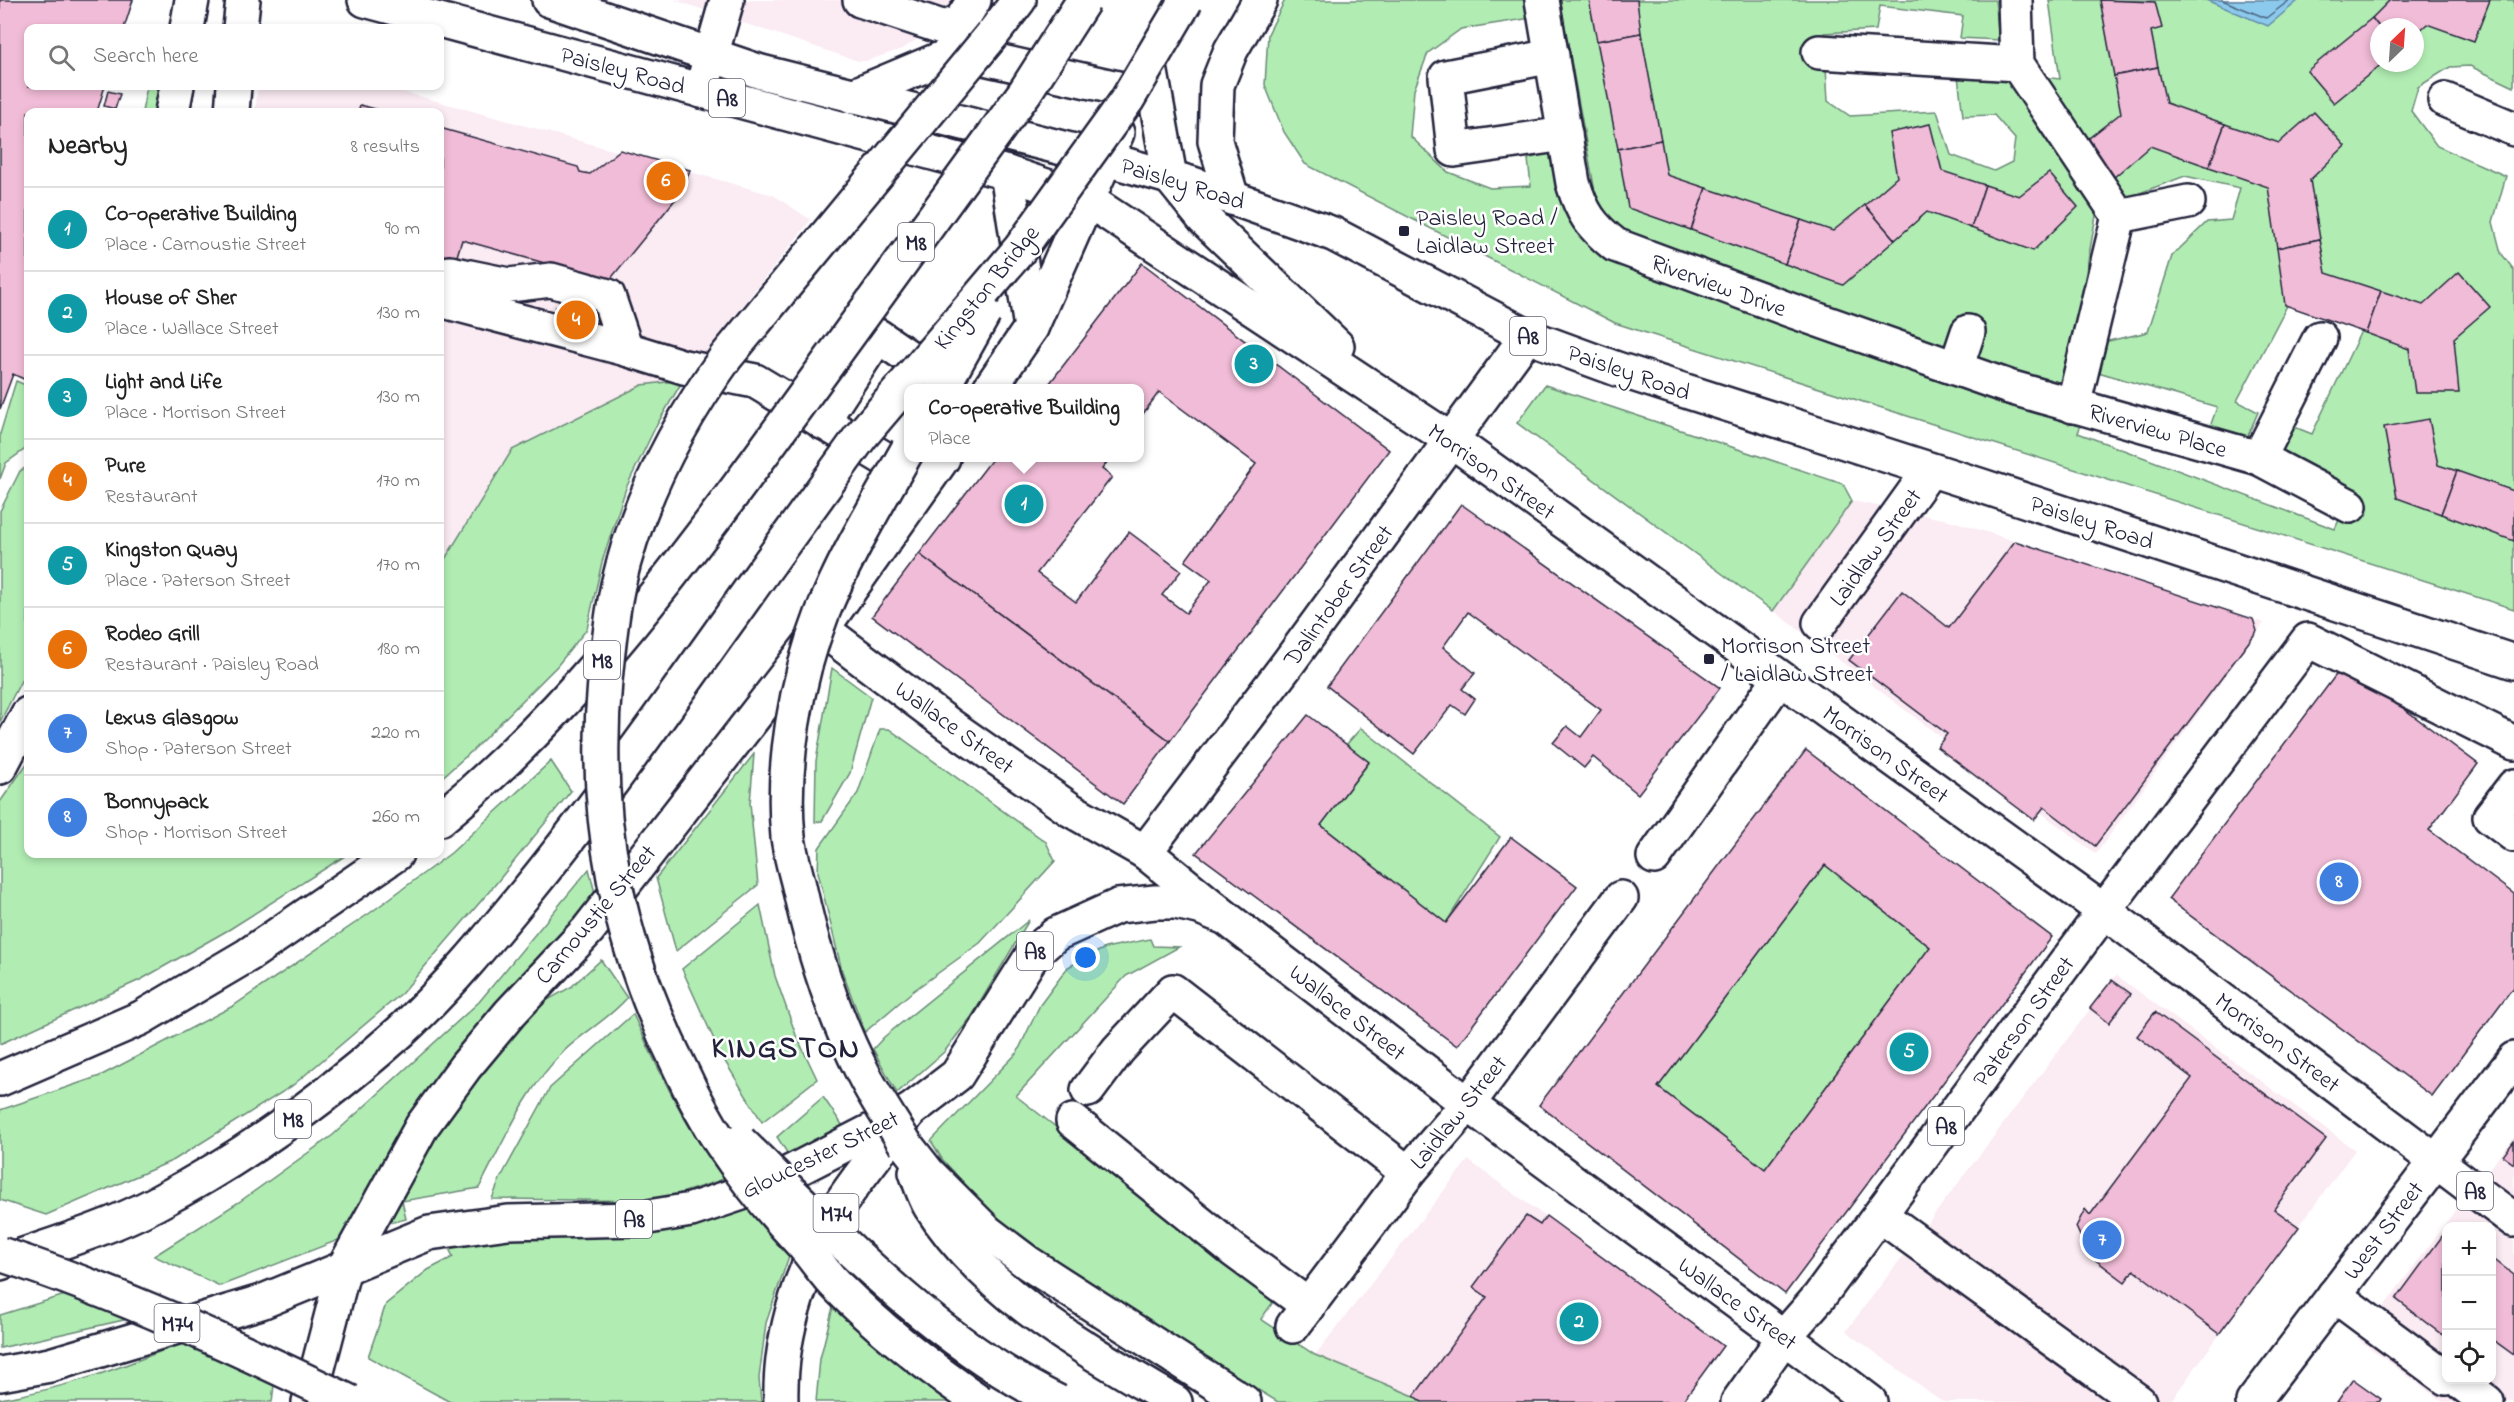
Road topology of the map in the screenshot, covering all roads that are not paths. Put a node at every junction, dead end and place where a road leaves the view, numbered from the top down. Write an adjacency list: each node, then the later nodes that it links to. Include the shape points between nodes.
1 (192, 0): 15 (main road)
2 (243, 0): 16 (main road)
3 (365, 0): 24 (main road, Paisley Road / A8)
4 (549, 0): 18 (main road, Paisley Road / A8)
5 (727, 0): 18 (main road)
6 (860, 0): 7 (main road, via 945,28 961,21)
7 (974, 0)
8 (1019, 0): 84 (main road, bridge, via 701,392 662,464 630,546 610,634 602,719 608,837 633,958)
9 (1084, 0): 73 (main road, M8, bridge, via 1024,92 681,563 587,678 480,786)
10 (1177, 0): 21 (main road)
11 (1186, 0): 38 (main road, Kingston Bridge / M8, bridge, via 1127,100)
12 (1260, 0): 34 (main road, via 1216,84 1215,141)
13 (1542, 0): 19 (main road, Riverview Drive)
14 (2015, 0): 20 (main road)
15 (188, 24)
16 (240, 24)
17 (1819, 52): 20 (main road)
18 (710, 56): 24 (main road); 25 (main road, Paisley Road / A8)
19 (1552, 56): 30 (main road, Riverview Drive); 30 (main road, via 1446,77 1454,150)
20 (2017, 64): 37 (main road)
21 (1143, 79): 25 (main road, via 957,52); 31 (main road); 33 (main road)
22 (176, 90): 27 (main road)
23 (234, 90): 28 (main road)
24 (701, 91): 32 (main road, Paisley Road / A8)
25 (852, 96): 31 (main road, Paisley Road / A8)
26 (2445, 100): 29 (main road)
27 (173, 108)
28 (232, 108)
29 (2514, 129)
30 (1565, 134): 48 (main road, Riverview Drive, via 1581,208 1596,229 1615,245)
31 (1106, 159): 33 (main road, Paisley Road / A8); 35 (main road)
32 (1007, 173): 35 (main road, Paisley Road / A8); 43 (main road)
33 (1170, 177): 34 (main road, Paisley Road / A8); 55 (main road, via 1204,219)
34 (1232, 198): 45 (main road, Paisley Road / A8, via 1333,234)
35 (1088, 200): 43 (main road); 55 (main road, Morrison Street / A8)
36 (2188, 202): 37 (main road)
37 (2119, 216): 54 (main road, Riverview Place)
38 (1020, 249): 49 (main road, Kingston Bridge / M8, bridge); 50 (main road, bridge)
39 (444, 279): 41 (main road, via 450,273 509,285 551,280 608,296)
40 (444, 301): 42 (main road)
41 (614, 315): 42 (main road, via 555,297); 47 (main road)
42 (501, 317): 47 (main road)
43 (1031, 328): 52 (main road)
44 (1968, 332): 48 (main road)
45 (1527, 336): 57 (main road, Dalintober Street); 63 (main road, Paisley Road / A8, via 1649,380)
46 (2320, 338): 60 (main road, Riverview Place)
47 (627, 349): 56 (main road, via 684,367 755,381)
48 (1956, 368): 54 (main road, Riverview Drive)
49 (905, 384)
50 (944, 384)
51 (949, 384): 56 (main road, via 878,336)
52 (993, 384)
53 (904, 385): 94 (main road, Kingston Bridge / M8, bridge, via 861,436 563,846 459,972 401,1031 312,1105 215,1171 90,1233)
54 (2073, 406): 60 (main road, Riverview Place)
55 (1404, 409): 57 (main road, Morrison Street / A8)
56 (822, 422): 58 (main road)
57 (1451, 440): 68 (main road, Morrison Street / A8); 75 (main road, Dalintober Street)
58 (904, 457)
59 (904, 458): 88 (main road, bridge, via 841,570 821,615 793,721 787,803 788,839 828,993 864,1075)
60 (2259, 458): 64 (main road, Riverview Place)
61 (915, 462): 62 (main road)
62 (934, 470): 66 (main road, Carnoustie Street)
63 (1930, 470): 65 (main road, Laidlaw Street); 67 (main road, Paisley Road / A8)
64 (2350, 506)
65 (1820, 624)
66 (822, 629): 75 (main road, Wallace Street, via 1071,810); 95 (main road, Carnoustie Street, via 588,930 465,1067 422,1126)
67 (2514, 662)
68 (1780, 678): 76 (main road); 79 (main road, Morrison Street / A8)
69 (24, 722): 71 (main road)
70 (2514, 743): 79 (main road, Paterson Street, via 2308,640)
71 (0, 767)
72 (2514, 786): 74 (main road, via 2490,817)
73 (444, 816)
74 (2514, 835)
75 (1145, 852): 80 (main road, Wallace Street)
76 (1654, 857)
77 (390, 858): 82 (main road, via 248,955 141,1018)
78 (1621, 898): 85 (main road, Laidlaw Street)
79 (2104, 911): 89 (main road, Morrison Street / A8); 91 (main road, Paterson Street / A8)
80 (1226, 918): 85 (main road, Wallace Street / A8); 86 (main road, A8, via 1199,907 1146,903 1118,906 1056,934 1033,954 957,1075)
81 (2514, 1059): 89 (main road, West Street)
82 (0, 1079)
83 (1088, 1090): 90 (main road, via 1118,1050 1173,992)
84 (693, 1096): 103 (main road, bridge, via 747,1178 836,1286 915,1356); 104 (main road, bridge, via 892,1288 971,1350)
85 (1468, 1104): 90 (main road, Laidlaw Street); 97 (main road, Wallace Street / A8)
86 (910, 1111): 95 (main road, Gloucester Street / A8, via 766,1185 691,1210 636,1219 508,1222 429,1233); 102 (main road, M74, via 841,1203 806,1269 787,1327)
87 (1072, 1121): 90 (main road, Laidlaw Street, via 1233,1250 1301,1316)
88 (906, 1145): 105 (main road, via 929,1204 996,1283 1028,1308); 106 (main road, via 928,1173 995,1238)
89 (2436, 1161): 92 (main road, A8); 96 (main road, West Street)
90 (1408, 1173)
91 (1880, 1215): 97 (main road, Paterson Street / A8); 109 (main road)
92 (2514, 1220)
93 (0, 1254): 101 (main road, M74, bridge, via 210,1336)
94 (0, 1263)
95 (344, 1268): 98 (main road, Gloucester Street, via 261,1302 50,1365); 100 (main road, Carnoustie Street)
96 (2334, 1295): 99 (main road); 110 (main road, West Street)
97 (1784, 1337): 107 (main road, Paterson Street); 108 (main road, Wallace Street)
98 (0, 1374)
99 (2465, 1388)
100 (309, 1402)
101 (350, 1402)
102 (781, 1402)
103 (980, 1402)
104 (1058, 1402)
105 (1175, 1402)
106 (1244, 1402)
107 (1738, 1402)
108 (1870, 1402)
109 (2139, 1402)
110 (2253, 1402)

